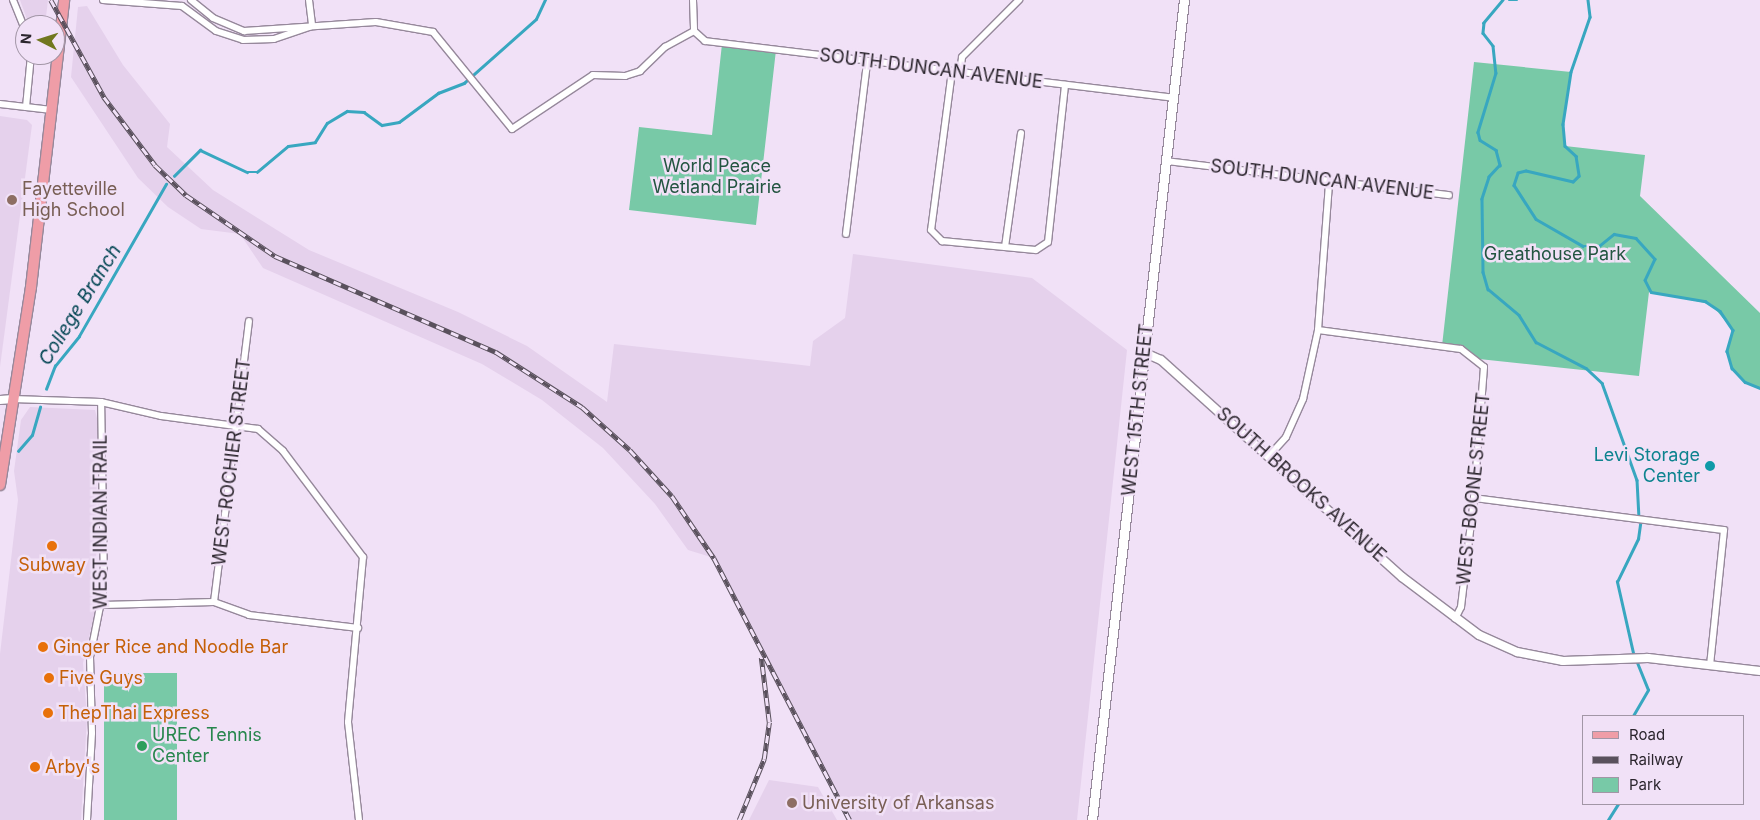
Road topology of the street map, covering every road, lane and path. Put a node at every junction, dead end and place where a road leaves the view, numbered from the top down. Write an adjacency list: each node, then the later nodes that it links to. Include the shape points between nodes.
1 (13, 0): 9 (street)
2 (64, 0): 10 (main road)
3 (103, 0): 11 (street, via 182,6 216,31 243,40 274,38)
4 (191, 0): 11 (street, via 213,18 240,30)
5 (308, 0): 11 (street)
6 (693, 0): 12 (street)
7 (1019, 0): 17 (street, via 962,57)
8 (1184, 0): 19 (main road, WEST 15TH STREET)
9 (19, 15)
10 (62, 15)
11 (312, 25): 12 (street, via 376,22 415,26 433,32 512,130 593,75 625,76 640,71 665,47)
12 (694, 31): 13 (street, SOUTH DUNCAN AVENUE, via 705,42)
13 (867, 62): 16 (street, SOUTH DUNCAN AVENUE); 27 (street)
14 (30, 65): 21 (street)
15 (56, 65): 22 (main road)
16 (952, 71): 17 (street, SOUTH DUNCAN AVENUE); 28 (street, via 931,230 942,241)
17 (960, 72): 18 (street, SOUTH DUNCAN AVENUE)
18 (1065, 85): 19 (street, SOUTH DUNCAN AVENUE); 28 (street, via 1048,242 1036,250)
19 (1173, 98): 24 (main road, WEST 15TH STREET)
20 (0, 104): 21 (street)
21 (26, 107): 22 (street)
22 (52, 110): 32 (main road)
23 (1022, 133): 28 (street)
24 (1166, 161): 25 (street, SOUTH DUNCAN AVENUE); 31 (main road, WEST 15TH STREET)
25 (1329, 183): 26 (street, SOUTH DUNCAN AVENUE); 30 (street)
26 (1449, 195)
27 (846, 234)
28 (1005, 247)
29 (249, 321): 35 (street, WEST ROCHIER STREET)
30 (1318, 330): 36 (street, via 1296,420); 38 (street, WEST BOONE STREET, via 1461,349 1479,359 1486,379)
31 (1145, 353): 36 (street, SOUTH BROOKS AVENUE, via 1161,360); 47 (main road, WEST 15TH STREET)
32 (13, 399): 33 (street); 34 (street); 37 (main road)
33 (0, 400)
34 (101, 402): 35 (street, via 161,416); 40 (street, WEST INDIAN TRAIL)
35 (236, 425): 39 (street, WEST ROCHIER STREET); 42 (street, via 258,429 272,437 360,548 365,568)
36 (1269, 456): 41 (street, SOUTH BROOKS AVENUE)
37 (0, 485)
38 (1474, 498): 41 (street, WEST BOONE STREET, via 1461,607); 43 (street, via 1724,530)
39 (214, 602): 40 (street); 42 (street, via 249,615)
40 (103, 605): 45 (street, WEST INDIAN TRAIL, via 90,657 92,733)
41 (1455, 619): 43 (street, SOUTH BROOKS AVENUE, via 1498,644 1542,658 1585,663 1648,658)
42 (358, 628): 46 (street, via 348,722)
43 (1710, 665): 44 (street, SOUTH BROOKS AVENUE)
44 (1760, 671)
45 (87, 820)
46 (359, 820)
47 (1092, 820)

